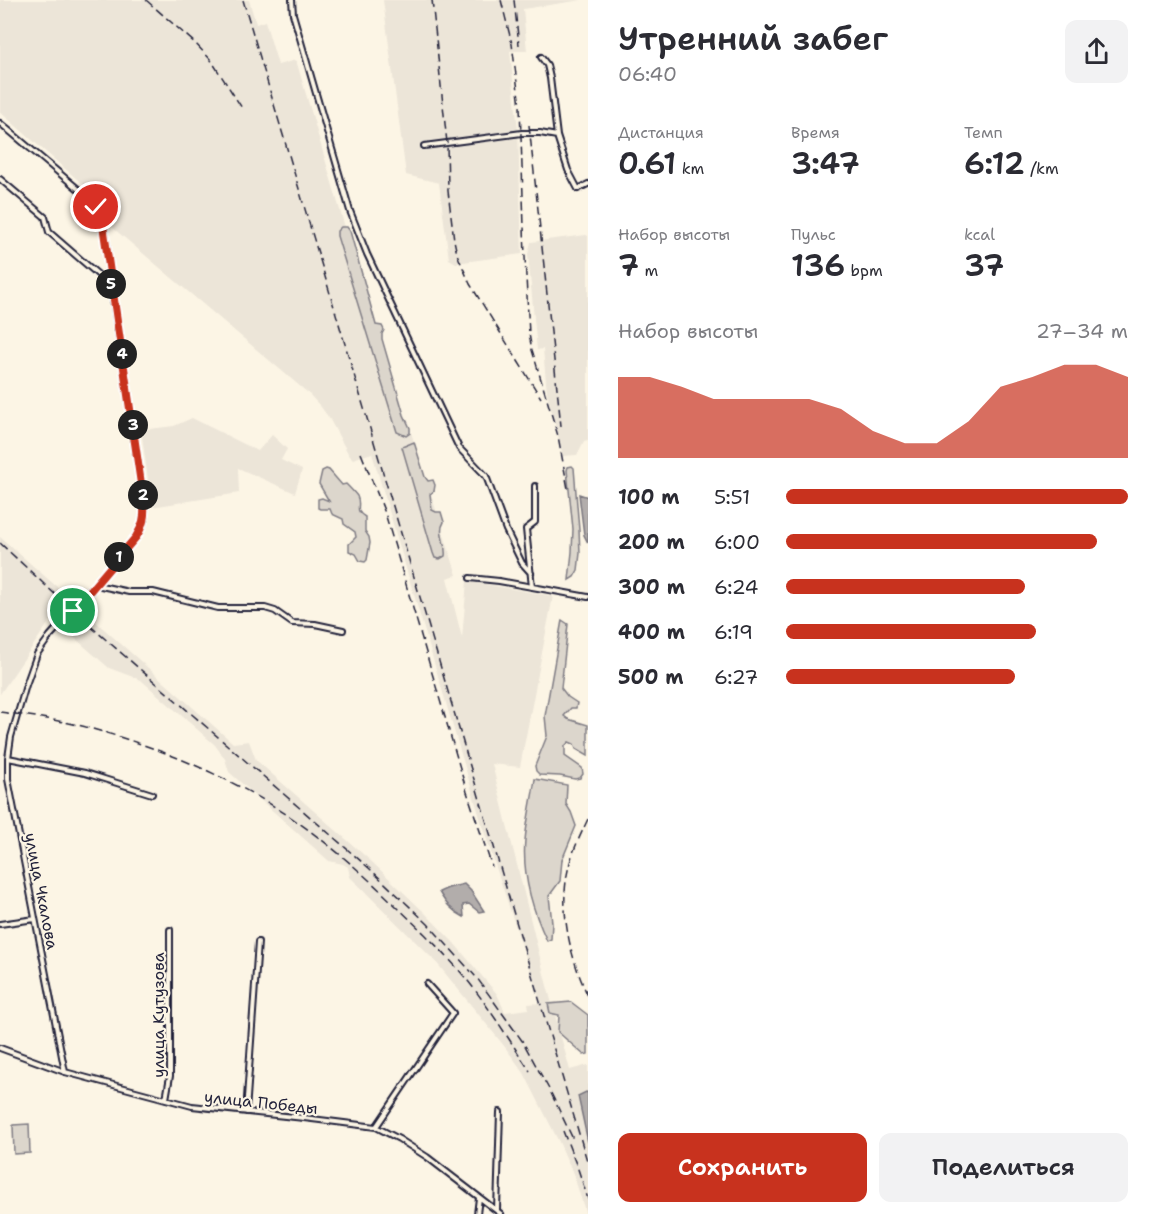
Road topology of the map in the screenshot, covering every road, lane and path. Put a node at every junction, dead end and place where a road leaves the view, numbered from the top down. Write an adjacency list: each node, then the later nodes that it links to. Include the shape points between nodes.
1 (292, 0): 10 (street, via 350,211 367,254 459,448 486,476 506,530)
2 (541, 57): 4 (street, via 550,78)
3 (0, 123): 8 (street, улица Чкалова, via 96,207 102,219)
4 (557, 136): 5 (street, via 522,133); 7 (street, via 578,189)
5 (424, 146)
6 (0, 179): 8 (street, via 45,217 49,232 102,278)
7 (588, 184)
8 (110, 280): 12 (street, улица Чкалова, via 145,517 136,537)
9 (536, 486): 10 (street, via 535,522 526,529)
10 (531, 573): 13 (street)
11 (470, 578): 13 (street)
12 (98, 583): 15 (street, via 218,608 265,608 292,623); 16 (street, улица Чкалова, via 37,654 17,714)
13 (532, 587): 14 (street)
14 (588, 597)
15 (343, 630)
16 (8, 758): 18 (street, улица Чкалова); 19 (street, via 85,773)
17 (0, 780): 18 (street)
18 (8, 780): 20 (street, улица Чкалова)
19 (152, 794)
20 (35, 918): 21 (street); 26 (street, улица Чкалова)
21 (0, 924)
22 (170, 930): 27 (street, улица Кутузова, via 170,1076)
23 (258, 942): 28 (street)
24 (428, 984): 30 (street, via 453,1014)
25 (0, 1048): 26 (street, улица Победы)
26 (65, 1072): 27 (street, улица Победы)
27 (166, 1099): 28 (street, улица Победы)
28 (246, 1112): 30 (street, улица Победы)
29 (500, 1112): 32 (street)
30 (376, 1127): 31 (street, улица Победы, via 427,1157)
31 (479, 1198): 32 (street, улица Победы); 33 (street)
32 (499, 1212)
33 (477, 1214)

